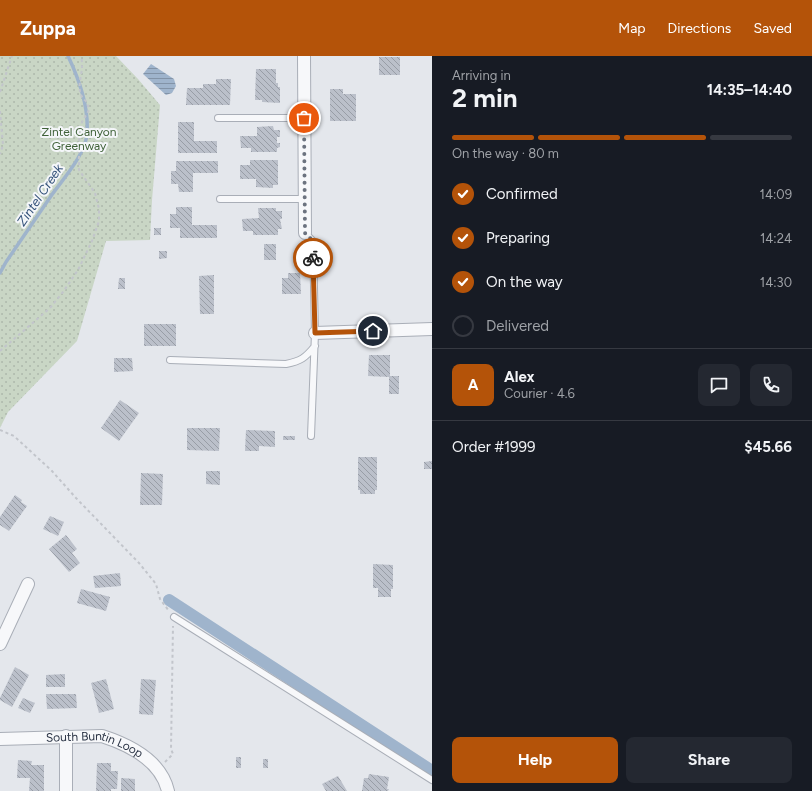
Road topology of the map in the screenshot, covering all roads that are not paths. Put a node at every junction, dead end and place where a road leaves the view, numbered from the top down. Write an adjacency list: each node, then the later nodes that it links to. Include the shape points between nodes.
1 (304, 56): 3 (street)
2 (218, 118): 3 (lane)
3 (304, 118): 4 (street)
4 (305, 198): 5 (lane); 6 (street)
5 (220, 199)
6 (305, 233): 8 (lane, via 313,241)
7 (432, 329): 8 (street)
8 (315, 333): 9 (lane)
9 (315, 346): 10 (lane, via 297,362 286,364); 11 (lane)
10 (170, 360)
11 (312, 436)
12 (28, 584): 14 (street)
13 (174, 617): 17 (lane)
14 (0, 644)
15 (66, 736): 16 (street, South Buntin Loop); 18 (street); 19 (street, South Buntin Loop, via 102,736 117,741 147,758 166,782)
16 (0, 738)
17 (432, 780)
18 (66, 791)
19 (168, 791)

